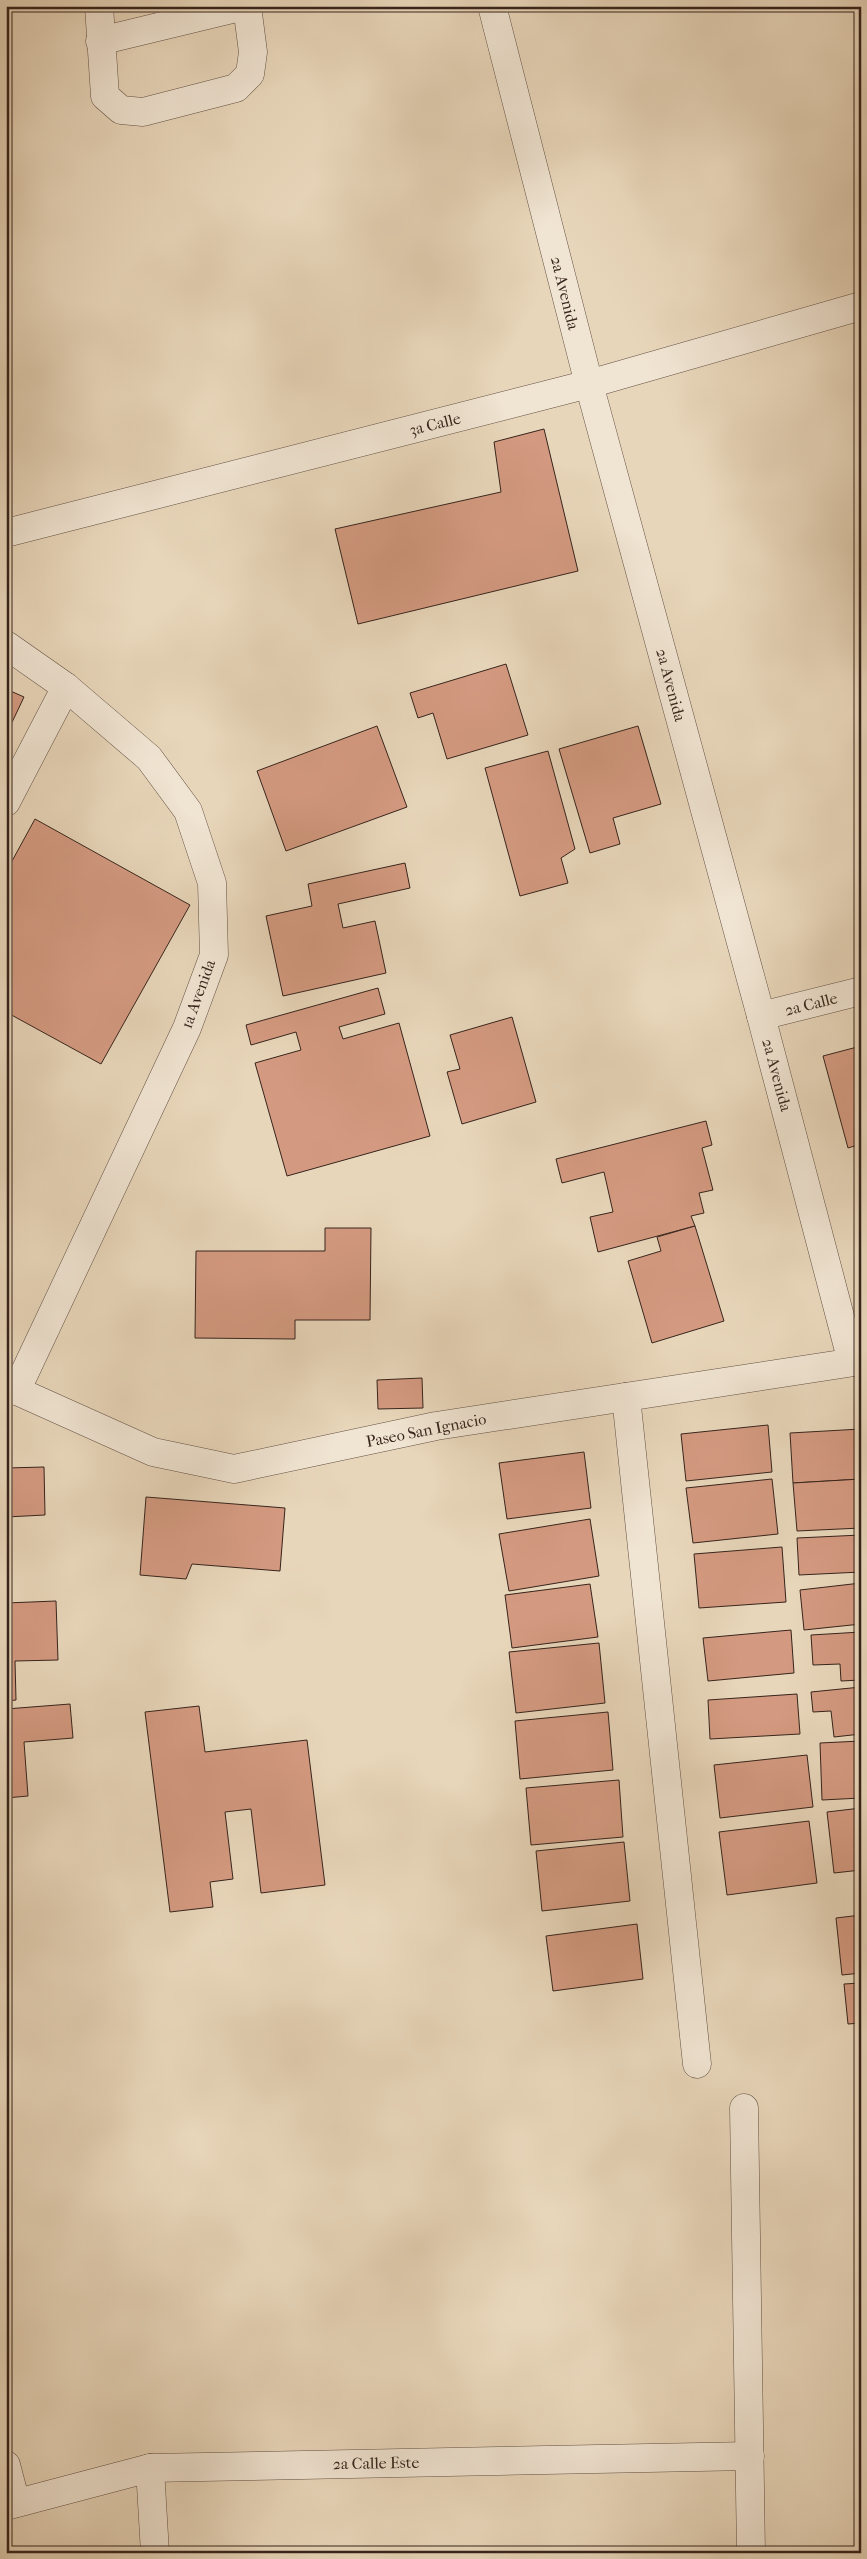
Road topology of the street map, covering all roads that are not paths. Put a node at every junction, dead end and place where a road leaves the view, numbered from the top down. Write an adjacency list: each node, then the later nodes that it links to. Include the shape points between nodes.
1 (99, 6): 4 (street)
2 (246, 6): 4 (street); 4 (street, via 253,52 250,74 241,84 143,112 121,110 105,96)
3 (492, 6): 6 (street, 2a Avenida)
4 (100, 41)
5 (861, 306): 6 (street, 3a Calle)
6 (588, 384): 7 (street, 3a Calle); 12 (street, 2a Avenida)
7 (6, 533)
8 (6, 645): 9 (street, 1a Avenida)
9 (66, 687): 10 (street); 14 (street, 1a Avenida, via 149,758 188,811 212,883 214,955 186,1028)
10 (6, 802)
11 (861, 991): 12 (street, 2a Calle)
12 (761, 1016): 13 (street, 2a Avenida)
13 (856, 1362): 15 (street, Paseo San Ignacio)
14 (11, 1389): 15 (street, Paseo San Ignacio, via 153,1452 234,1469 436,1426)
15 (626, 1397): 16 (street)
16 (697, 2064)
17 (744, 2108): 18 (street)
18 (750, 2456): 20 (street, 2a Calle Este); 23 (street)
19 (6, 2464): 21 (street)
20 (150, 2468): 21 (street, 2a Calle Este); 22 (street)
21 (11, 2505)
22 (155, 2553)
23 (751, 2553)

